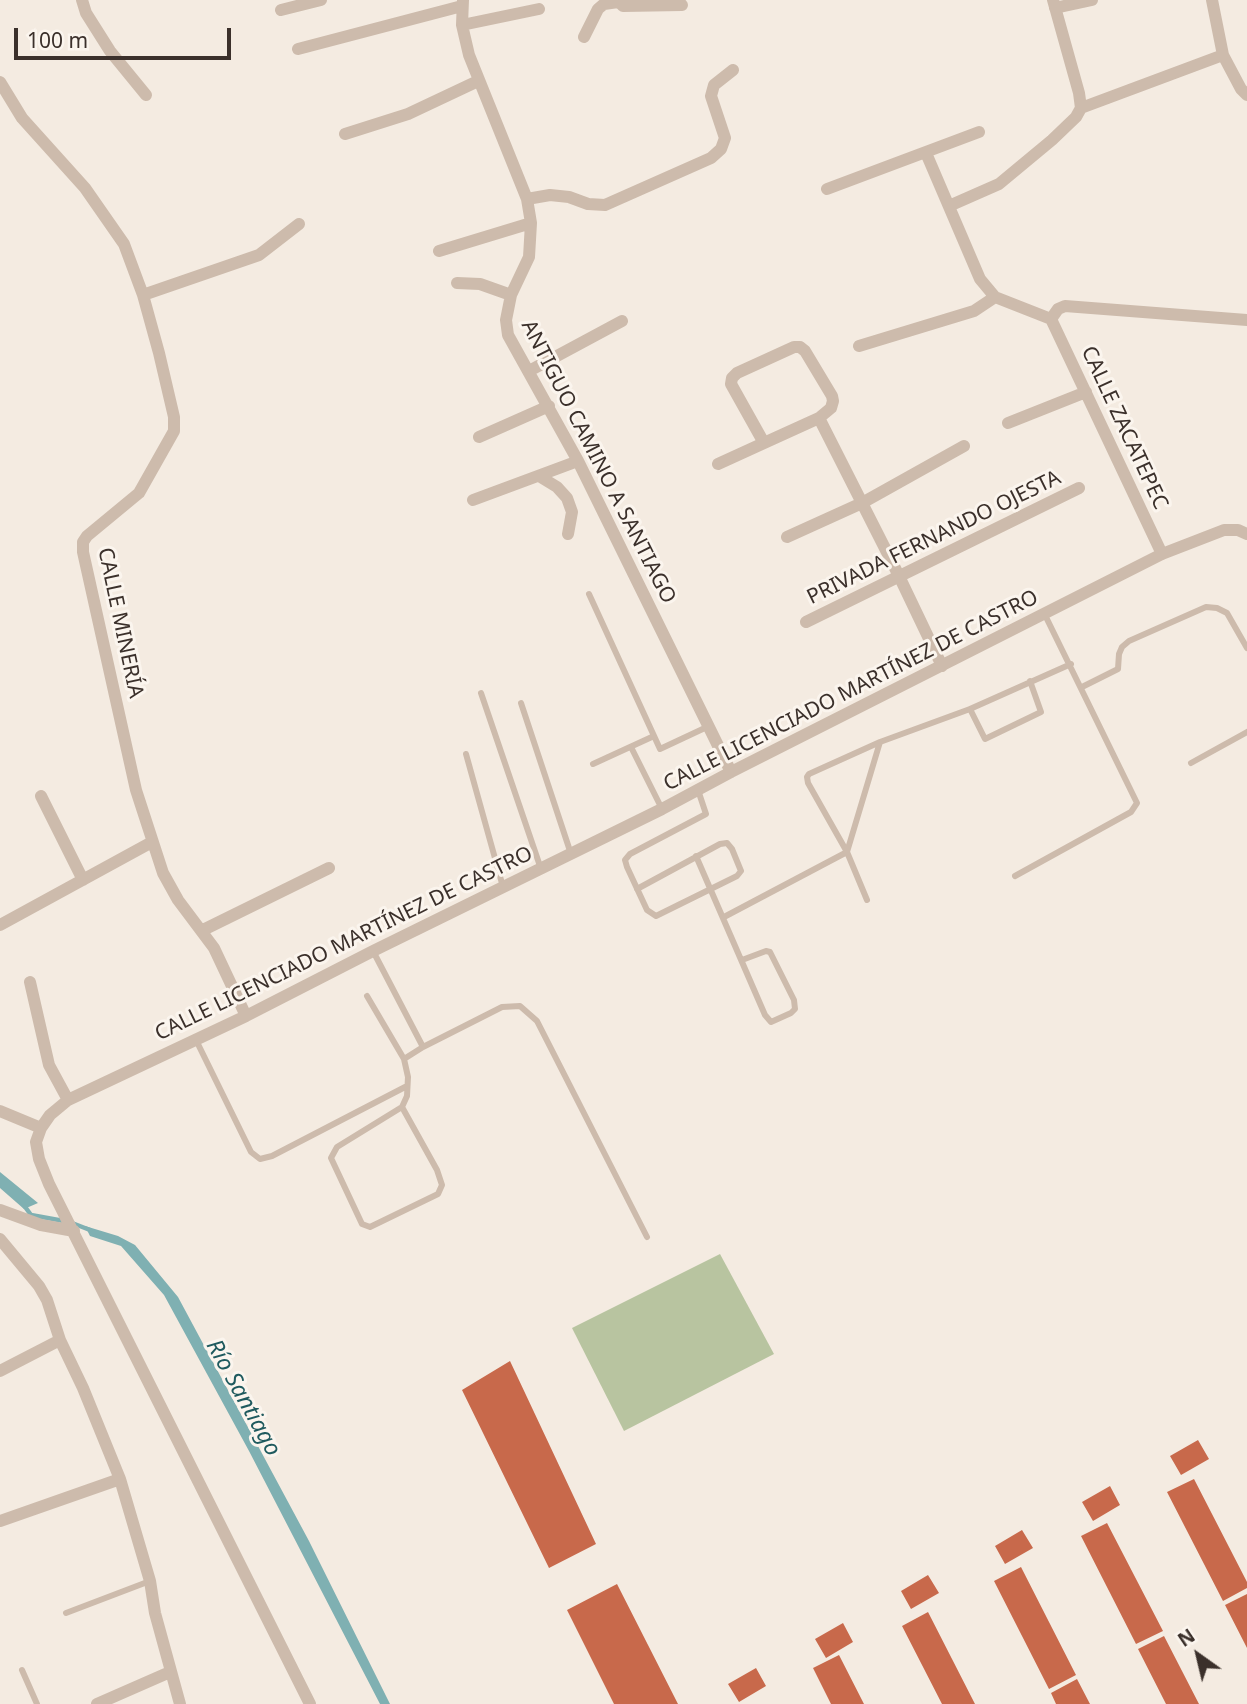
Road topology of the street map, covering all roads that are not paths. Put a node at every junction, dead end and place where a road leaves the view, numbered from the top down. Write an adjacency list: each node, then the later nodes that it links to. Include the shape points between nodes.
1 (82, 0): 18 (street, via 110,51)
2 (321, 0): 10 (street)
3 (1092, 0): 7 (street)
4 (1212, 0): 14 (street)
5 (617, 1): 8 (street, via 623,6); 12 (street, via 598,9)
6 (462, 3): 11 (street, ANTIGUO CAMINO A SANTIAGO); 13 (street)
7 (1054, 4): 20 (street)
8 (682, 5)
9 (539, 9): 11 (street)
10 (281, 10)
11 (462, 25): 16 (street, ANTIGUO CAMINO A SANTIAGO)
12 (584, 37)
13 (298, 50)
14 (1223, 55): 19 (street); 20 (street)
15 (733, 70): 25 (street, via 714,85 711,96 725,138 711,158 605,205 550,195)
16 (478, 81): 22 (street, via 408,114); 25 (street, ANTIGUO CAMINO A SANTIAGO)
17 (0, 82): 31 (street, CALLE MINERÍA, via 22,118 85,188 124,244)
18 (146, 95)
19 (1247, 95)
20 (1081, 108): 26 (street, via 1052,141 999,184)
21 (979, 132): 23 (street)
22 (345, 134)
23 (926, 153): 24 (street); 26 (street)
24 (827, 189)
25 (527, 199): 27 (street, ANTIGUO CAMINO A SANTIAGO)
26 (949, 206): 33 (street, via 980,279)
27 (531, 223): 29 (street); 32 (street, ANTIGUO CAMINO A SANTIAGO, via 529,257)
28 (299, 224): 31 (street, via 259,255)
29 (439, 251)
30 (457, 283): 32 (street, via 480,284)
31 (143, 295): 80 (street, CALLE MINERÍA, via 174,431 139,493 87,536 83,552 136,790)
32 (511, 295): 38 (street, ANTIGUO CAMINO A SANTIAGO, via 508,335)
33 (995, 298): 34 (street); 37 (street, via 974,311)
34 (1051, 319): 35 (street, via 1065,306); 39 (street, CALLE ZACATEPEC)
35 (1247, 320)
36 (622, 321): 38 (street)
37 (859, 346)
38 (529, 371): 40 (street, ANTIGUO CAMINO A SANTIAGO)
39 (1086, 392): 42 (street); 55 (street, CALLE ZACATEPEC)
40 (549, 406): 43 (street); 46 (street, ANTIGUO CAMINO A SANTIAGO)
41 (818, 418): 44 (street); 44 (street, via 834,401 805,351 794,347 771,357 737,373 731,384); 51 (street)
42 (1008, 423)
43 (479, 437)
44 (764, 443): 47 (street)
45 (964, 446): 51 (street)
46 (578, 461): 48 (street); 68 (street, ANTIGUO CAMINO A SANTIAGO)
47 (718, 464)
48 (539, 476): 50 (street); 52 (street, via 568,498 572,512)
49 (1079, 488): 56 (street, PRIVADA FERNANDO OJESTA)
50 (472, 500)
51 (862, 503): 54 (street); 56 (street)
52 (568, 534)
53 (1247, 534): 55 (street, CALLE LICENCIADO MARTÍNEZ DE CASTRO, via 1224,530)
54 (788, 537)
55 (1162, 554): 58 (street, CALLE LICENCIADO MARTÍNEZ DE CASTRO)
56 (899, 576): 59 (street, PRIVADA FERNANDO OJESTA); 62 (street)
57 (589, 594): 70 (lane)
58 (1044, 613): 61 (lane); 62 (street, CALLE LICENCIADO MARTÍNEZ DE CASTRO)
59 (806, 622)
60 (1247, 648): 64 (lane, via 1227,613 1206,607 1129,641 1119,654 1118,668)
61 (1070, 664): 63 (lane); 64 (lane)
62 (942, 666): 76 (street, CALLE LICENCIADO MARTÍNEZ DE CASTRO)
63 (1031, 681): 67 (lane); 67 (lane, via 1041,712 1009,728 985,738)
64 (1082, 687): 86 (lane, via 1137,803 1131,812)
65 (481, 692): 85 (lane)
66 (521, 704): 82 (lane)
67 (970, 709): 71 (lane)
68 (708, 727): 70 (lane, via 660,749); 76 (street, ANTIGUO CAMINO A SANTIAGO)
69 (1247, 732): 74 (lane)
70 (654, 736): 72 (lane)
71 (880, 742): 81 (lane); 81 (lane, via 807,777)
72 (631, 747): 75 (lane); 79 (lane)
73 (466, 754): 88 (lane)
74 (1191, 763)
75 (593, 764)
76 (731, 772): 77 (street, CALLE LICENCIADO MARTÍNEZ DE CASTRO)
77 (698, 790): 79 (street, CALLE LICENCIADO MARTÍNEZ DE CASTRO); 89 (lane, via 706,814 625,860)
78 (41, 796): 87 (street)
79 (662, 809): 82 (street, CALLE LICENCIADO MARTÍNEZ DE CASTRO)
80 (152, 842): 87 (street); 94 (street, CALLE MINERÍA, via 178,900)
81 (846, 852): 91 (lane); 92 (lane)
82 (571, 854): 85 (street, CALLE LICENCIADO MARTÍNEZ DE CASTRO)
83 (696, 856): 89 (lane); 90 (lane); 90 (lane, via 727,843 740,866 737,876)
84 (329, 868): 94 (street)
85 (541, 869): 88 (street, CALLE LICENCIADO MARTÍNEZ DE CASTRO)
86 (1015, 876)
87 (83, 880): 93 (street)
88 (503, 887): 95 (street, CALLE LICENCIADO MARTÍNEZ DE CASTRO)
89 (637, 889): 90 (lane, via 647,910 656,916)
90 (712, 889): 92 (lane)
91 (867, 900)
92 (724, 917): 96 (lane)
93 (2, 920)
94 (203, 930): 99 (street, CALLE MINERÍA)
95 (373, 951): 99 (street, CALLE LICENCIADO MARTÍNEZ DE CASTRO); 101 (lane)
96 (742, 960): 96 (lane, via 771,1022 791,1013 794,1000 770,952)
97 (30, 982): 104 (street, via 49,1065)
98 (367, 996): 102 (lane)
99 (246, 1016): 100 (street, CALLE LICENCIADO MARTÍNEZ DE CASTRO)
100 (196, 1040): 103 (lane, via 251,1152 260,1159); 104 (street, CALLE LICENCIADO MARTÍNEZ DE CASTRO)
101 (422, 1047): 102 (lane); 110 (lane, via 502,1007 520,1006 537,1021)
102 (404, 1059): 103 (lane)
103 (408, 1086): 105 (lane)
104 (68, 1100): 107 (street, CALLE LICENCIADO MARTÍNEZ DE CASTRO)
105 (402, 1107): 105 (lane, via 442,1185 438,1194 370,1227 362,1224 331,1158 337,1147)
106 (0, 1111): 107 (street)
107 (41, 1128): 109 (street, via 36,1142 39,1159)
108 (0, 1210): 109 (street, via 41,1225)
109 (73, 1229): 123 (street)
110 (647, 1237)
111 (0, 1239): 112 (street, via 39,1286)
112 (60, 1340): 113 (street); 114 (street)
113 (0, 1371)
114 (120, 1479): 115 (street); 116 (street)
115 (0, 1521)
116 (150, 1581): 117 (lane); 119 (street)
117 (66, 1613)
118 (22, 1670): 120 (lane)
119 (170, 1672): 121 (street); 122 (street)
120 (37, 1704)
121 (97, 1704)
122 (180, 1704)
123 (310, 1704)

